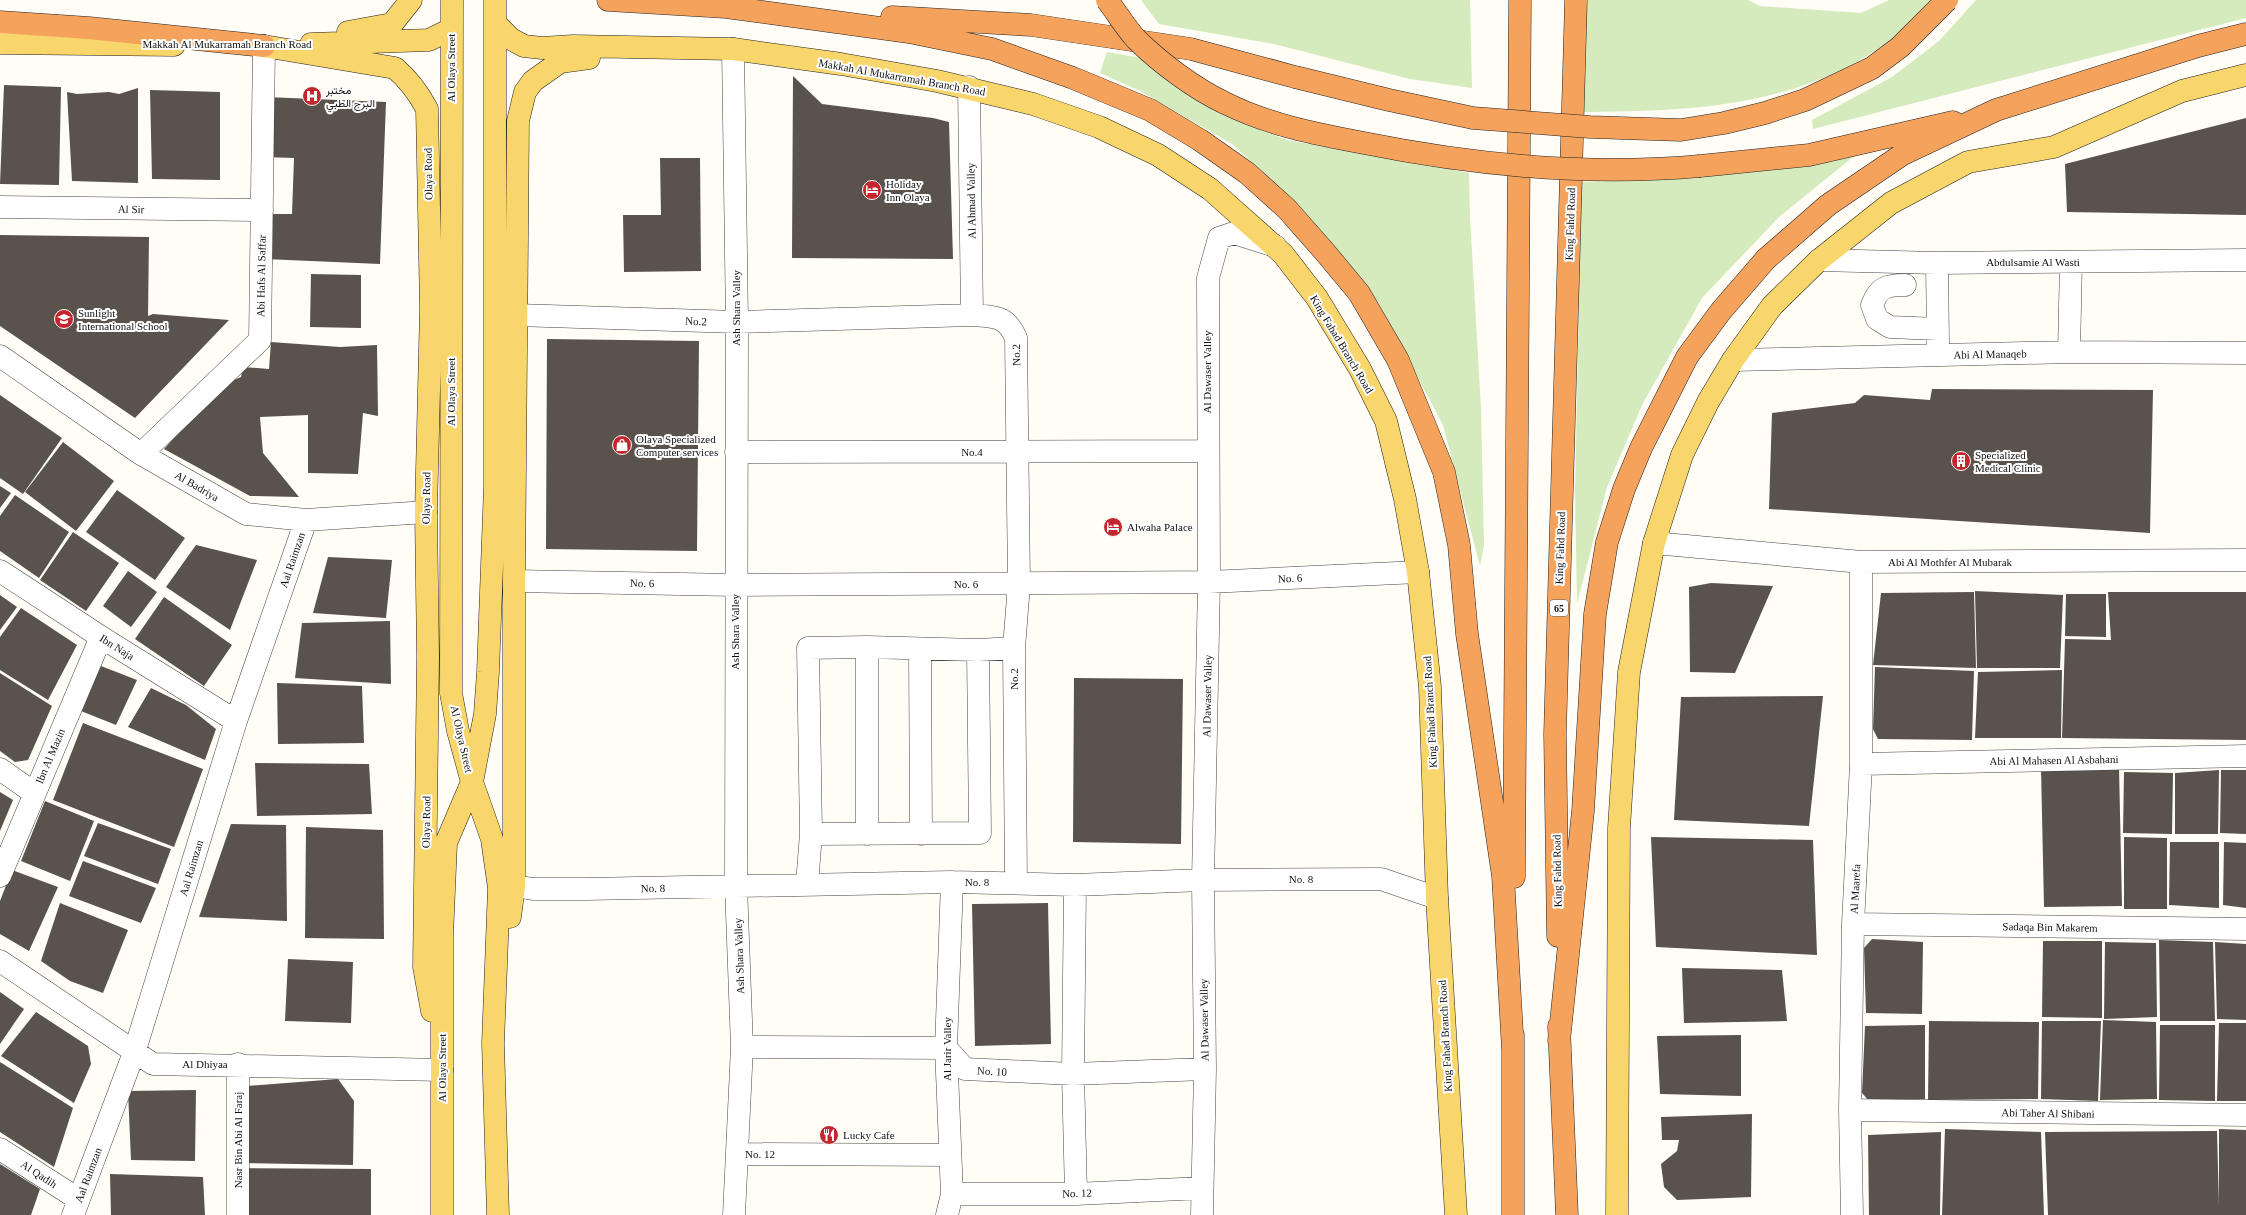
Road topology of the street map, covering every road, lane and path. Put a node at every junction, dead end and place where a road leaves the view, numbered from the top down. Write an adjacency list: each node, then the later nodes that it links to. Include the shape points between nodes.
1 (411, 0): 15 (main road, via 392,24)
2 (452, 0): 12 (main road, Al Olaya Street)
3 (496, 0): 11 (main road, Al Olaya Street)
4 (608, 0): 9 (highway)
5 (1107, 0): 20 (highway, bridge, via 1136,38 1195,86 1223,103 1261,119 1313,134 1466,161 1605,170 1655,170 1700,166 1808,155)
6 (1520, 0): 84 (highway)
7 (1576, 0): 79 (highway, King Fahd Road / 65, via 1555,734)
8 (1947, 0): 9 (highway, bridge, via 1900,47 1872,68 1805,100 1765,113 1681,130 1590,127 1473,118 1389,100 1191,49 1031,25)
9 (726, 7): 84 (highway, via 908,32 992,49 1073,78 1150,110 1200,140 1247,174 1287,209 1359,293 1398,360 1427,428 1444,472 1459,545 1467,634 1503,876)
10 (0, 22): 15 (highway, via 89,28)
11 (495, 23): 16 (main road, Makkah Al Mukarramah Branch Road, via 524,46); 62 (main road, Al Olaya Street, via 496,486 485,714)
12 (451, 29): 15 (main road, Makkah Al Mukarramah Branch Road, via 429,40); 62 (main road, Al Olaya Street, via 452,693 458,731)
13 (2246, 34): 20 (highway, via 2198,46)
14 (0, 43): 15 (main road, Makkah Al Mukarramah Branch Road)
15 (264, 46): 22 (street, Abi Hafs Al Saffar); 42 (main road, Olaya Road, via 395,68 412,84 426,108 431,308)
16 (665, 48): 17 (main road, Makkah Al Mukarramah Branch Road); 29 (main road, via 560,62 533,81 525,92 518,121)
17 (733, 49): 19 (main road, Makkah Al Mukarramah Branch Road, via 841,64); 31 (street, Ash Shara Valley)
18 (2246, 75): 24 (main road, via 2182,91 2054,147 1968,162 1891,203)
19 (969, 87): 23 (main road, Makkah Al Mukarramah Branch Road, via 1033,104 1099,127 1158,155 1210,189); 30 (street, Al Ahmad Valley)
20 (1996, 110): 79 (highway, via 1903,154 1828,205 1766,260 1721,311 1687,357 1641,448 1624,489 1608,542 1595,614 1583,811)
21 (0, 207): 22 (street, Al Sir)
22 (262, 210): 41 (street, Abi Hafs Al Saffar, via 260,340)
23 (1275, 246): 38 (street, Al Dawaser Valley, via 1234,233 1219,238 1208,278); 48 (main road, King Fahad Branch Road, via 1317,298 1360,369 1386,421 1405,499)
24 (1819, 260): 27 (street, Abdulsamie Al Wasti); 37 (main road, via 1772,306)
25 (2246, 260): 26 (street, Abdulsamie Al Wasti)
26 (2071, 262): 27 (street, Abdulsamie Al Wasti); 33 (street)
27 (1937, 263): 32 (street)
28 (1905, 285): 32 (street, via 1888,285 1876,294 1872,305 1877,319 1890,327)
29 (516, 315): 31 (street, No.2); 49 (main road)
30 (972, 315): 31 (street, No.2); 40 (street, No.2, via 998,317 1011,326 1016,338)
31 (736, 322): 39 (street, Ash Shara Valley)
32 (1938, 330): 35 (street)
33 (2069, 352): 34 (street, Abi Al Manaqeb); 35 (street, Abi Al Manaqeb)
34 (2246, 353)
35 (1938, 355): 37 (street, Abi Al Manaqeb)
36 (0, 356): 41 (street, Al Badriya)
37 (1733, 360): 44 (main road, via 1682,454)
38 (1207, 451): 40 (street, No.4); 50 (street, Al Dawaser Valley)
39 (736, 452): 40 (street, No.4); 52 (street, Ash Shara Valley)
40 (1017, 452): 51 (street, No.2)
41 (141, 454): 43 (street, Al Badriya, via 246,514)
42 (426, 512): 43 (street, Al Badriya); 87 (main road, Olaya Road, via 428,657 424,967)
43 (306, 520): 58 (street, Aal Raimzan)
44 (1654, 543): 46 (street, Abi Al Mothfer Al Mubarak); 106 (main road, via 1629,672 1619,828)
45 (2246, 560): 46 (street, Abi Al Mothfer Al Mubarak)
46 (1860, 562): 60 (street, Al Maarefa)
47 (0, 570): 53 (street, Ibn Naja)
48 (1418, 572): 50 (street, No. 6); 75 (main road, King Fahad Branch Road, via 1430,686)
49 (514, 581): 52 (street, No. 6); 73 (main road)
50 (1209, 582): 51 (street, No. 6); 68 (street, Al Dawaser Valley)
51 (1019, 584): 52 (street, No. 6); 55 (street, No.2)
52 (735, 585): 74 (street, Ash Shara Valley)
53 (101, 637): 58 (street, Ibn Naja); 63 (street, Ibn Al Mazin)
54 (867, 648): 56 (street); 64 (street, via 808,648); 65 (street)
55 (1014, 648): 57 (street); 70 (street, No.2)
56 (920, 650): 57 (street); 66 (street)
57 (978, 650): 66 (street, via 980,833)
58 (236, 721): 83 (street, Aal Raimzan)
59 (2246, 756): 60 (street, Abi Al Mahasen Al Asbahani)
60 (1861, 764): 76 (street, Al Maarefa)
61 (0, 769): 63 (street)
62 (472, 782): 80 (main road, Al Olaya Street, via 492,839 499,888); 87 (main road, Al Olaya Street, via 446,843 442,937)
63 (34, 793): 67 (street, Ibn Al Mazin)
64 (811, 834): 65 (street); 71 (street)
65 (867, 834): 66 (street)
66 (921, 834)
67 (0, 876)
68 (1203, 880): 72 (street, No. 8); 75 (street, No. 8, via 1381,879); 86 (street, Al Dawaser Valley)
69 (952, 882): 70 (street, No. 8); 71 (street, No. 8); 82 (street, Al Jarir Valley)
70 (1016, 882): 72 (street, No. 8)
71 (807, 884): 74 (street, No. 8)
72 (1075, 884): 88 (street)
73 (514, 886): 74 (street, No. 8, via 533,889); 80 (main road)
74 (736, 886): 81 (street, Ash Shara Valley)
75 (1437, 898): 103 (main road, King Fahad Branch Road)
76 (1853, 924): 77 (street, Sadaqa Bin Makarem); 89 (street, Al Maarefa)
77 (2246, 929)
78 (0, 961): 83 (street, Al Dhiyaa)
79 (1559, 1041): 105 (highway, King Fahd Road / 65)
80 (493, 1043): 100 (main road, Al Olaya Street)
81 (742, 1047): 82 (street); 92 (street, Ash Shara Valley)
82 (946, 1048): 88 (street, No. 10, via 965,1069); 93 (street, Al Jarir Valley)
83 (135, 1050): 85 (street, Al Dhiyaa, via 153,1064); 97 (street, Aal Raimzan)
84 (1513, 1050): 104 (highway)
85 (238, 1064): 87 (street, Al Dhiyaa); 98 (street, Nasr Bin Abi Al Faraj)
86 (1205, 1069): 88 (street, No. 10); 94 (street, Al Dawaser Valley)
87 (442, 1070): 99 (main road, Al Olaya Street)
88 (1073, 1074): 95 (street)
89 (1850, 1110): 90 (street, Abi Taher Al Shibani); 107 (street, Al Maarefa)
90 (2246, 1115)
91 (0, 1149): 97 (street, Al Qadih)
92 (737, 1154): 93 (street, No. 12); 101 (street, Ash Shara Valley)
93 (950, 1155): 96 (street, Al Jarir Valley)
94 (1202, 1188): 95 (street, No. 12); 102 (street, Al Dawaser Valley)
95 (1076, 1194): 96 (street, No. 12)
96 (949, 1205)
97 (76, 1207)
98 (238, 1215)
99 (442, 1215)
100 (498, 1215)
101 (734, 1215)
102 (1202, 1215)
103 (1456, 1215)
104 (1513, 1215)
105 (1567, 1215)
106 (1617, 1215)
107 (1852, 1215)

